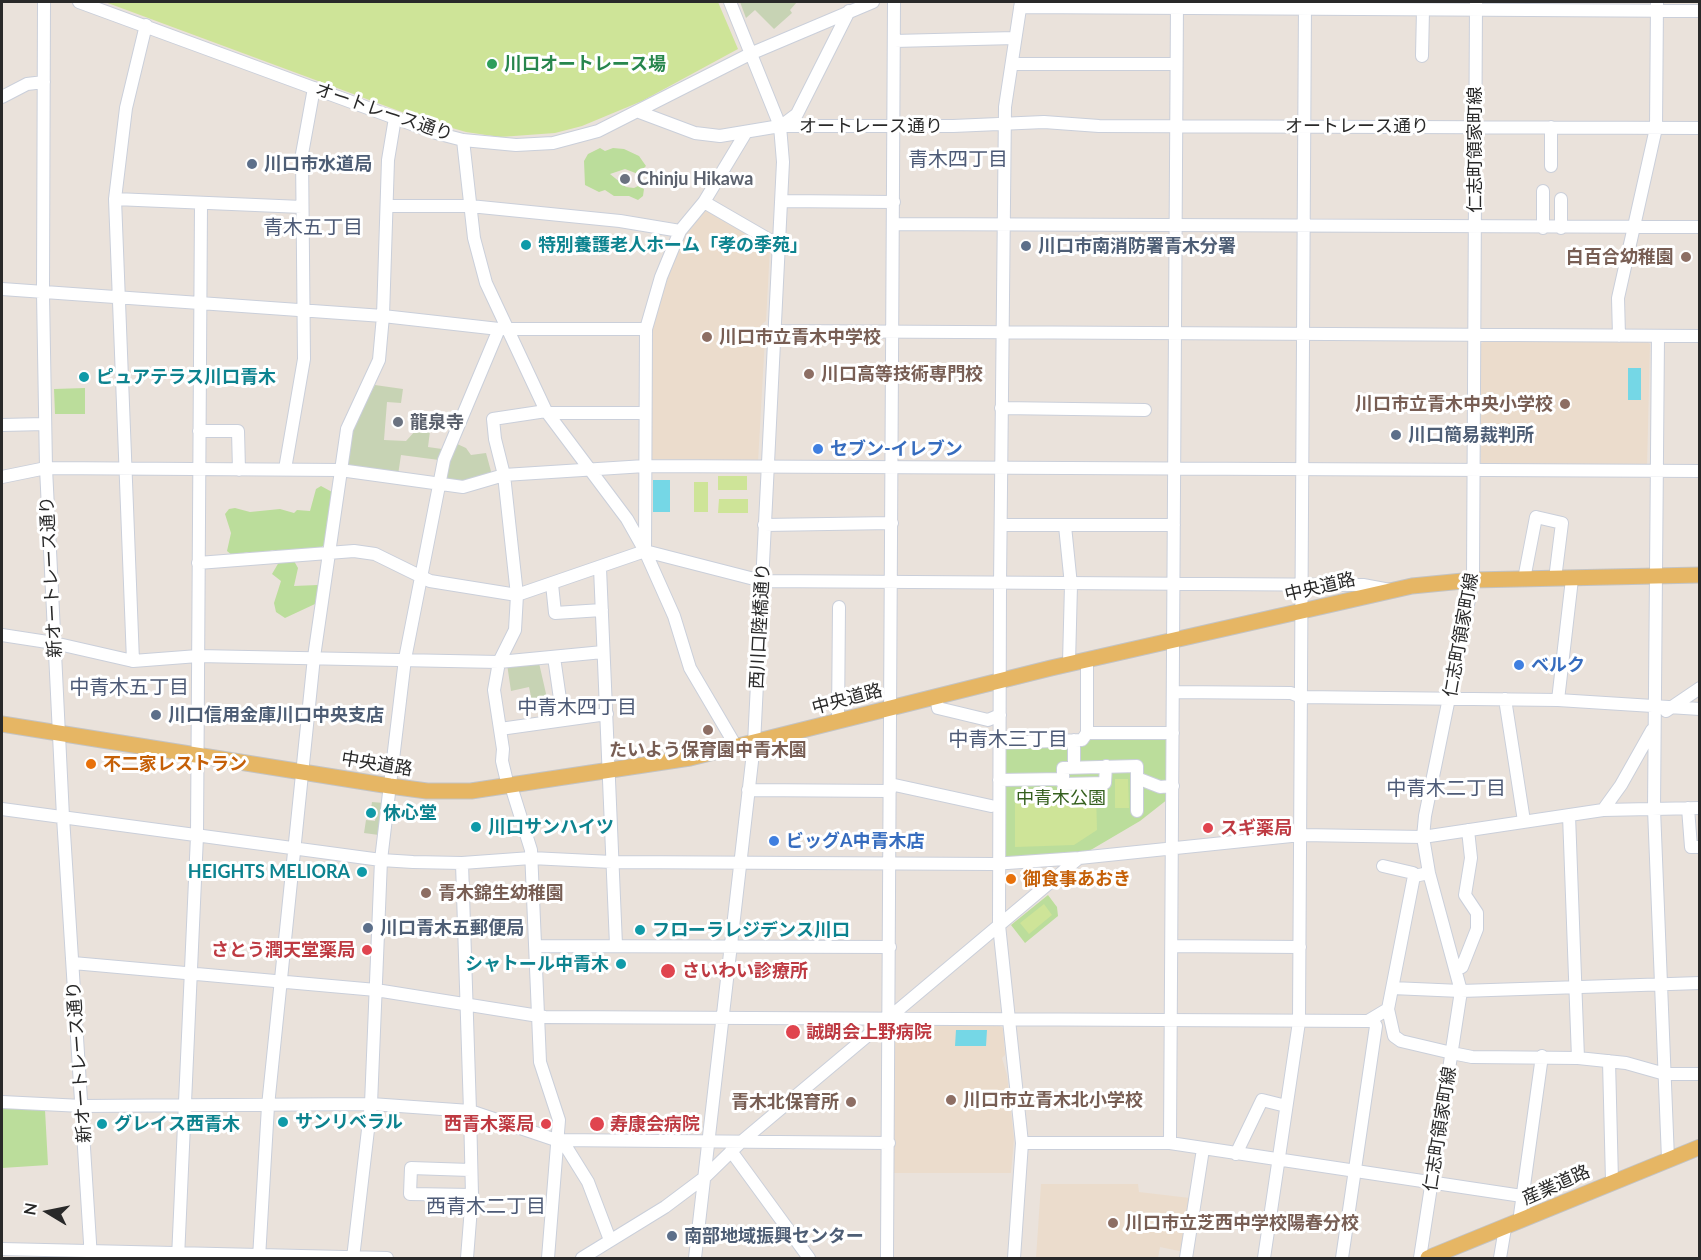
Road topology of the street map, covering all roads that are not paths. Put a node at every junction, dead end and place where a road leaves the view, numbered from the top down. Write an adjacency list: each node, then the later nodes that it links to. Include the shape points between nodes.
1 (44, 2): 21 (street, 新オートレース通り)
2 (79, 2): 14 (street, オートレース通り)
3 (730, 2): 17 (street, 西川口陸橋通り)
4 (873, 2): 11 (street)
5 (894, 2): 16 (street)
6 (1020, 4): 7 (street); 15 (street)
7 (1177, 4): 8 (street); 20 (street)
8 (1305, 5): 12 (street); 31 (street)
9 (1476, 6): 10 (street); 12 (street); 30 (street, 仁志町領家町線)
10 (1658, 6): 13 (street); 33 (street)
11 (851, 7): 17 (street); 27 (street, via 797,114)
12 (1424, 7): 18 (street)
13 (1700, 11)
14 (146, 25): 22 (street, オートレース通り); 39 (street, via 126,108)
15 (1015, 38): 16 (street); 19 (street)
16 (894, 40): 28 (street)
17 (750, 54): 24 (street); 27 (street, 西川口陸橋通り)
18 (1422, 56)
19 (1012, 64): 20 (street); 26 (street)
20 (1176, 64): 29 (street)
21 (44, 82): 23 (street, via 27,84); 60 (street, 新オートレース通り)
22 (315, 88): 25 (street, オートレース通り); 47 (street, via 303,144)
23 (2, 97)
24 (639, 112): 35 (street, オートレース通り, via 695,133); 36 (street, オートレース通り, via 597,131 553,143 516,146)
25 (395, 118): 36 (street, オートレース通り); 45 (street, via 388,160)
26 (1005, 123): 28 (street, オートレース通り); 29 (street, オートレース通り); 49 (street)
27 (780, 126): 28 (street, オートレース通り); 35 (street, オートレース通り); 41 (street, 西川口陸橋通り)
28 (894, 126): 43 (street)
29 (1176, 126): 31 (street, オートレース通り); 50 (street)
30 (1475, 126): 31 (street, オートレース通り); 32 (street, オートレース通り); 52 (street, 仁志町領家町線)
31 (1304, 127): 51 (street)
32 (1551, 128): 33 (street, オートレース通り); 37 (street)
33 (1656, 128): 34 (street, オートレース通り); 56 (street)
34 (1700, 128)
35 (745, 134): 42 (street)
36 (463, 140): 46 (street)
37 (1551, 166)
38 (1543, 191): 54 (street)
39 (115, 199): 44 (street); 61 (street)
40 (1561, 199): 55 (street)
41 (782, 201): 43 (street); 58 (street, 西川口陸橋通り)
42 (704, 202): 57 (street); 58 (street)
43 (894, 202): 48 (street)
44 (201, 204): 47 (street); 62 (street)
45 (387, 206): 46 (street); 64 (street)
46 (470, 206): 57 (street); 65 (street, via 486,283)
47 (302, 207): 63 (street)
48 (894, 224): 49 (street); 68 (street)
49 (1005, 224): 50 (street); 69 (street)
50 (1176, 225): 51 (street); 70 (street)
51 (1304, 225): 52 (street); 71 (street)
52 (1474, 227): 54 (street); 72 (street, 仁志町領家町線)
53 (1700, 227): 56 (street)
54 (1543, 228): 55 (street)
55 (1561, 228): 56 (street)
56 (1634, 228): 73 (street, via 1618,298)
57 (680, 231): 66 (street)
58 (780, 246): 67 (street, 西川口陸橋通り)
59 (2, 289): 60 (street)
60 (43, 293): 61 (street); 80 (street, 新オートレース通り)
61 (119, 299): 62 (street); 91 (street)
62 (200, 305): 63 (street); 82 (street)
63 (304, 311): 64 (street); 90 (street, via 304,359)
64 (383, 316): 65 (street); 94 (street, via 379,360 347,429)
65 (503, 329): 66 (street); 78 (street); 101 (street, via 452,438)
66 (646, 329): 79 (street)
67 (775, 331): 68 (street); 84 (street, 西川口陸橋通り)
68 (893, 331): 69 (street); 85 (street)
69 (1003, 333): 70 (street); 76 (street)
70 (1176, 334): 71 (street); 89 (street)
71 (1303, 335): 72 (street); 95 (street)
72 (1474, 335): 73 (street); 96 (street, 仁志町領家町線)
73 (1620, 336): 74 (street)
74 (1658, 336): 75 (street); 97 (street)
75 (1700, 336)
76 (1001, 408): 77 (street); 86 (street)
77 (1145, 410)
78 (547, 412): 79 (street); 88 (street); 99 (street, via 493,419)
79 (645, 413): 83 (street)
80 (45, 424): 81 (street); 87 (street, 新オートレース通り)
81 (2, 425)
82 (199, 430): 92 (street); 93 (street, via 238,431)
83 (645, 466): 84 (street); 88 (street); 108 (street)
84 (768, 466): 85 (street); 103 (street, 西川口陸橋通り)
85 (893, 467): 86 (street); 102 (street)
86 (1001, 467): 89 (street); 104 (street)
87 (46, 468): 91 (street); 100 (street); 132 (street, 新オートレース通り)
88 (590, 468): 99 (street); 108 (street, via 627,519)
89 (1174, 468): 95 (street); 105 (street)
90 (285, 469): 93 (street); 94 (street)
91 (126, 470): 92 (street); 139 (street)
92 (199, 470): 93 (street); 109 (street)
93 (239, 470)
94 (340, 470): 101 (street); 107 (street)
95 (1303, 470): 96 (street); 122 (street)
96 (1474, 470): 97 (street); 117 (street, 仁志町領家町線)
97 (1658, 471): 98 (street); 112 (street)
98 (1700, 471)
99 (504, 475): 101 (street, via 463,487); 126 (street)
100 (2, 477)
101 (438, 485): 113 (street)
102 (892, 523): 103 (street); 119 (street)
103 (764, 525): 118 (street, 西川口陸橋通り)
104 (1001, 525): 106 (street); 121 (street)
105 (1174, 525): 106 (street); 124 (street)
106 (1065, 526): 123 (street)
107 (328, 552): 109 (street); 113 (street, via 375,554); 135 (street)
108 (645, 552): 110 (street); 118 (street); 167 (street, via 674,616 690,668)
109 (198, 563): 134 (street)
110 (600, 568): 120 (street); 128 (street)
111 (1700, 575): 112 (main road, 中央道路)
112 (1656, 576): 116 (main road, 中央道路); 150 (street)
113 (419, 577): 126 (street, via 467,589); 137 (street)
114 (1524, 579): 115 (main road, 中央道路); 115 (street, via 1536,517 1562,523); 117 (main road, 中央道路)
115 (1555, 579): 116 (main road, 中央道路)
116 (1572, 579): 149 (street)
117 (1473, 580): 125 (main road, 中央道路); 147 (street, 仁志町領家町線)
118 (762, 581): 119 (street); 166 (street, 西川口陸橋通り)
119 (891, 582): 121 (street); 151 (street)
120 (552, 584): 126 (street); 128 (street, via 555,613)
121 (1000, 584): 123 (street); 142 (street)
122 (1302, 584): 124 (street); 125 (street, via 1363,585); 129 (street)
123 (1071, 585): 124 (street); 141 (street)
124 (1173, 585): 131 (street)
125 (1391, 590): 129 (main road, 中央道路)
126 (517, 595): 140 (street, via 514,630)
127 (839, 606): 157 (street)
128 (602, 610): 133 (street)
129 (1302, 611): 131 (main road, 中央道路); 146 (street)
130 (2, 635): 132 (street)
131 (1173, 640): 138 (main road, 中央道路); 144 (street)
132 (54, 643): 139 (street); 161 (street, 新オートレース通り)
133 (603, 652): 136 (street); 154 (street)
134 (198, 656): 135 (street); 139 (street); 168 (street)
135 (314, 657): 137 (street); 171 (street)
136 (554, 657): 140 (street); 156 (street)
137 (405, 659): 140 (street); 176 (street)
138 (1087, 659): 141 (main road, 中央道路); 162 (street)
139 (134, 661)
140 (499, 662): 160 (street, via 494,690)
141 (1069, 663): 142 (main road, 中央道路)
142 (1000, 680): 145 (main road, 中央道路); 155 (street)
143 (1700, 688): 152 (street)
144 (1173, 692): 146 (street, via 1291,693); 163 (street)
145 (936, 696): 151 (main road, 中央道路); 155 (street, via 938,708 988,720)
146 (1301, 697): 147 (street); 191 (street)
147 (1449, 699): 148 (street); 193 (street, 仁志町領家町線)
148 (1506, 699): 149 (street); 189 (street)
149 (1558, 700): 150 (street)
150 (1654, 706): 152 (street); 159 (street)
151 (890, 707): 157 (main road, 中央道路); 179 (street)
152 (1668, 708): 153 (street); 159 (street)
153 (1700, 709)
154 (607, 714): 156 (street); 172 (street)
155 (1000, 715): 165 (street)
156 (563, 720): 160 (street)
157 (838, 721): 166 (main road, 中央道路)
158 (2, 724): 161 (main road, 中央道路)
159 (1654, 727): 184 (street); 185 (street)
160 (500, 729): 177 (street, via 502,761)
161 (59, 733): 168 (main road, 中央道路); 188 (street, 新オートレース通り)
162 (1087, 733): 163 (street); 164 (street, via 1082,740)
163 (1173, 733): 178 (street)
164 (1074, 740): 165 (street); 170 (street)
165 (999, 743): 175 (street)
166 (754, 744): 167 (main road, 中央道路); 180 (street, 西川口陸橋通り)
167 (737, 748): 172 (main road, 中央道路)
168 (196, 755): 171 (main road, 中央道路); 192 (street)
169 (1106, 766): 170 (street); 173 (street, via 1137,766); 174 (street, via 1105,783 1063,784)
170 (1074, 767): 174 (street, via 1063,768)
171 (303, 772): 176 (main road, 中央道路); 196 (street)
172 (610, 772): 177 (main road, 中央道路); 201 (street)
173 (1137, 778): 178 (street, via 1160,787); 186 (street)
174 (1063, 779): 175 (street)
175 (999, 780): 204 (street)
176 (390, 786): 177 (main road, 中央道路, via 450,792); 199 (street)
177 (510, 786): 197 (street)
178 (1173, 786): 194 (street)
179 (890, 788): 180 (street); 181 (street); 203 (street)
180 (748, 789): 202 (street, 西川口陸橋通り)
181 (991, 806)
182 (1694, 808): 184 (street); 195 (street, via 1691,848)
183 (2, 809): 188 (street)
184 (1654, 809): 185 (street); 220 (street)
185 (1603, 810): 187 (street)
186 (1137, 811)
187 (1569, 815): 189 (street); 221 (street)
188 (63, 817): 192 (street); 215 (street, 新オートレース通り)
189 (1524, 821): 190 (street)
190 (1468, 830): 193 (street); 216 (street, via 1471,858 1465,895 1477,913 1477,929 1462,967)
191 (1301, 835): 193 (street); 194 (street); 214 (street)
192 (197, 836): 196 (street); 217 (street)
193 (1423, 837): 206 (street, 仁志町領家町線)
194 (1173, 847): 198 (street); 212 (street)
195 (1700, 847)
196 (295, 849): 199 (street); 218 (street)
197 (531, 858): 200 (street); 201 (street); 211 (street)
198 (1079, 858): 204 (street); 208 (street)
199 (381, 860): 200 (street); 223 (street)
200 (462, 862): 225 (street)
201 (612, 862): 202 (street); 209 (street)
202 (740, 863): 203 (street); 210 (street, 西川口陸橋通り)
203 (890, 864): 204 (street); 213 (street)
204 (999, 864): 208 (street)
205 (1383, 866): 207 (street)
206 (1429, 873): 207 (street); 216 (street, 仁志町領家町線)
207 (1414, 876): 222 (street)
208 (999, 925): 229 (street); 231 (street)
209 (616, 945): 210 (street); 211 (street)
210 (730, 945): 213 (street); 228 (street, 西川口陸橋通り)
211 (536, 946): 227 (street)
212 (1172, 946): 214 (street); 232 (street)
213 (890, 947): 229 (street)
214 (1300, 947): 233 (street)
215 (73, 963): 217 (street); 242 (street, 新オートレース通り)
216 (1456, 969): 224 (street, 仁志町領家町線)
217 (190, 972): 218 (street); 243 (street)
218 (281, 980): 223 (street); 244 (street)
219 (1700, 982): 220 (street)
220 (1661, 983): 221 (street); 238 (street)
221 (1575, 986): 224 (street); 236 (street)
222 (1392, 988): 224 (street); 226 (street)
223 (376, 990): 225 (street); 241 (street)
224 (1461, 991): 234 (street, 仁志町領家町線)
225 (466, 1005): 227 (street); 246 (street)
226 (1388, 1009): 230 (street); 234 (street, via 1394,1036 1401,1041)
227 (539, 1016): 228 (street); 247 (street, via 540,1062 559,1120)
228 (721, 1018): 229 (street); 248 (street, 西川口陸橋通り)
229 (888, 1019): 231 (street); 249 (street); 250 (street)
230 (1372, 1019): 233 (street); 260 (street, via 1376,1026)
231 (1009, 1020): 232 (street); 251 (street)
232 (1171, 1020): 233 (street); 252 (street)
233 (1299, 1022): 245 (street)
234 (1452, 1053): 235 (street, via 1472,1057); 263 (street, 仁志町領家町線)
235 (1542, 1056): 236 (street); 265 (street)
236 (1578, 1058): 237 (street)
237 (1609, 1061): 238 (street); 262 (street)
238 (1665, 1074): 239 (street); 257 (street)
239 (1700, 1074)
240 (2, 1102): 242 (street)
241 (371, 1104): 244 (street); 246 (street); 272 (street)
242 (82, 1106): 243 (street); 269 (street, 新オートレース通り)
243 (184, 1106): 244 (street); 270 (street)
244 (268, 1106): 271 (street)
245 (1287, 1106): 256 (street, via 1262,1100); 258 (street)
246 (471, 1111): 247 (street); 259 (street)
247 (556, 1140): 248 (street); 267 (street, via 565,1145 588,1182); 275 (street)
248 (709, 1141): 249 (street); 261 (street, 西川口陸橋通り)
249 (741, 1142): 250 (street); 255 (street)
250 (889, 1143): 279 (street)
251 (1022, 1143): 252 (street); 280 (street)
252 (1170, 1143): 254 (street)
253 (1700, 1147): 257 (main road, 産業道路)
254 (1203, 1149): 256 (street); 281 (street)
255 (731, 1151): 261 (street); 278 (street)
256 (1236, 1154): 258 (street)
257 (1668, 1159): 262 (main road, 産業道路)
258 (1278, 1160): 260 (street); 282 (street)
259 (470, 1170): 264 (street); 264 (street, via 411,1168 410,1194)
260 (1355, 1171): 263 (street); 283 (street)
261 (705, 1177): 267 (street); 277 (street, 西川口陸橋通り)
262 (1612, 1181): 266 (main road, 産業道路)
263 (1432, 1183): 265 (street); 284 (street, 仁志町領家町線)
264 (472, 1195): 274 (street)
265 (1522, 1196): 266 (street)
266 (1512, 1225): 285 (main road, 産業道路); 286 (street)
267 (610, 1240): 276 (street)
268 (2, 1249): 269 (street)
269 (91, 1255): 270 (street)
270 (178, 1256): 271 (street)
271 (259, 1257): 272 (street)
272 (353, 1257): 273 (street)
273 (387, 1258)
274 (467, 1258)
275 (548, 1258)
276 (582, 1258)
277 (695, 1258)
278 (809, 1258)
279 (887, 1258)
280 (1014, 1258)
281 (1186, 1258)
282 (1264, 1258)
283 (1342, 1258)
284 (1420, 1258)
285 (1428, 1258)
286 (1500, 1258)

